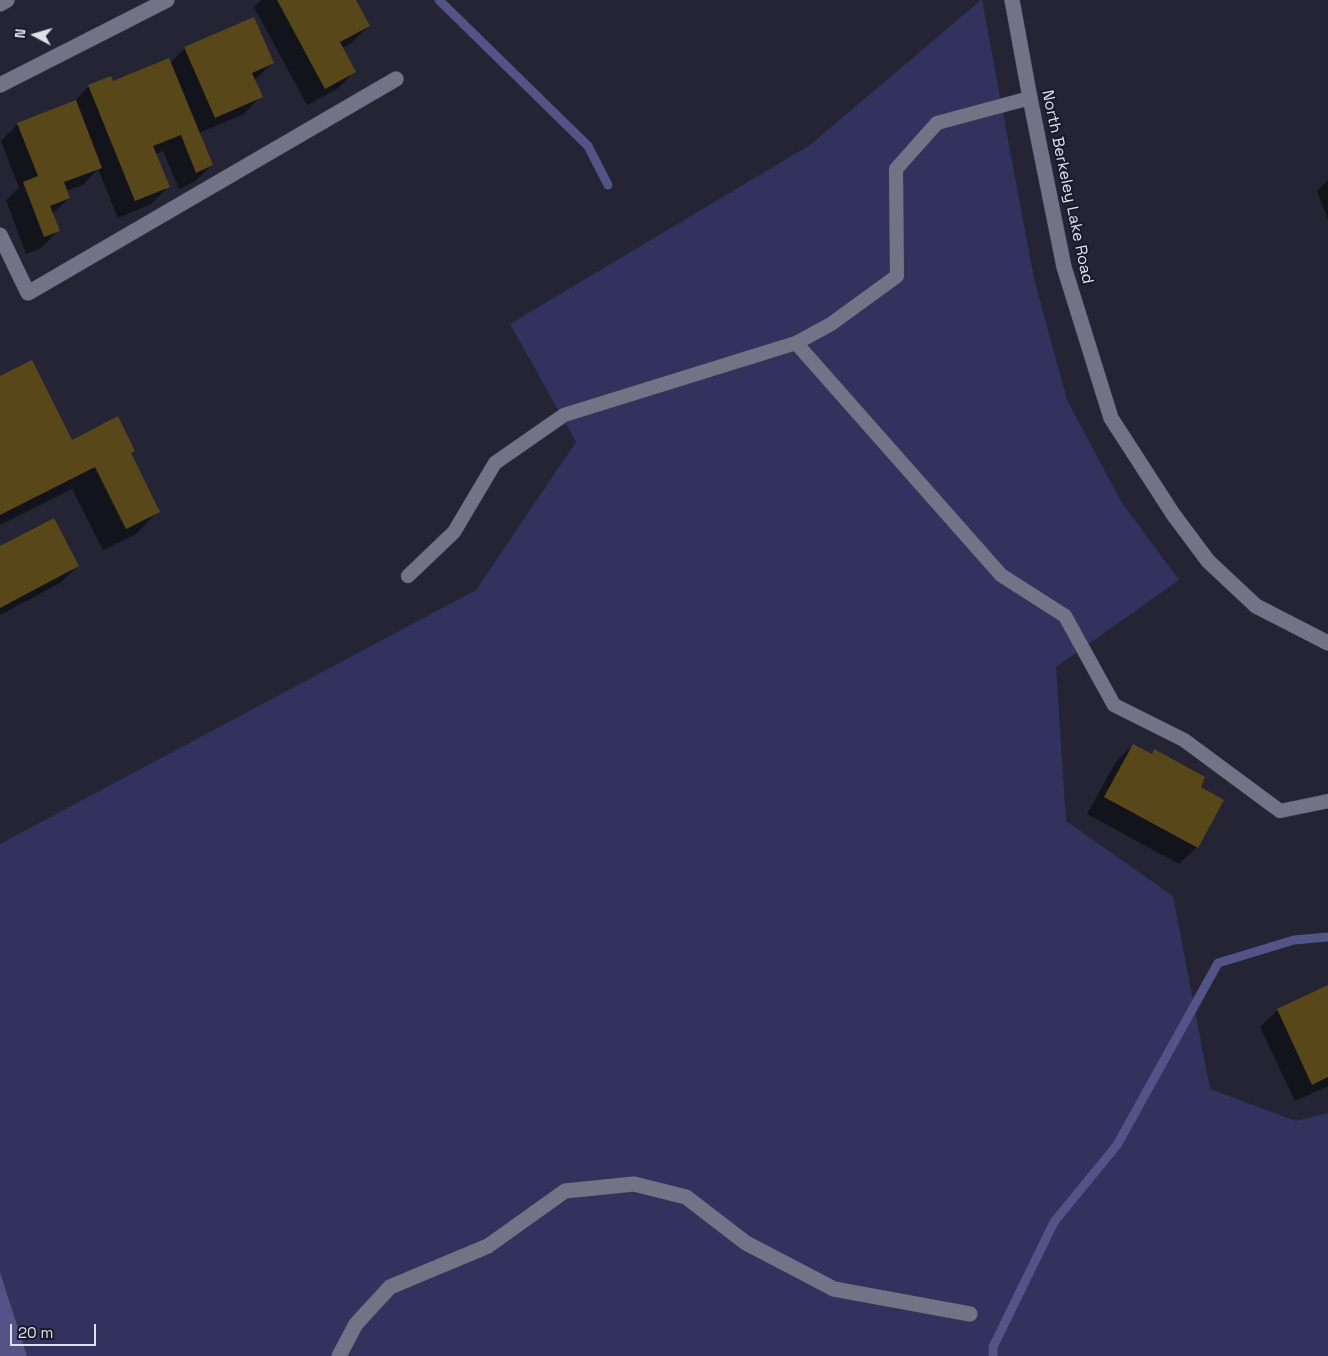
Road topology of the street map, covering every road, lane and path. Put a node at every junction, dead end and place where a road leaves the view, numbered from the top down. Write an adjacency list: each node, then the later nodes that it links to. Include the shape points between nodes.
1 (7, 0): 4 (street)
2 (167, 0): 6 (street)
3 (1012, 0): 7 (street, North Berkeley Lake Road)
4 (0, 4)
5 (396, 79): 8 (street, via 28,293)
6 (0, 85)
7 (1030, 98): 9 (lane, via 937,123 896,169 897,276 831,324); 11 (street, North Berkeley Lake Road, via 1064,267 1111,418 1173,514 1208,561 1256,606)
8 (0, 235)
9 (796, 343): 10 (lane, via 564,415 495,462 454,532); 12 (lane, via 1001,575 1065,616 1114,704 1184,740 1280,811)
10 (408, 576)
11 (1328, 643)
12 (1328, 801)
13 (970, 1314): 14 (street, via 834,1289 746,1242 686,1197 634,1184 565,1191 488,1246 390,1286 356,1324)
14 (339, 1356)

